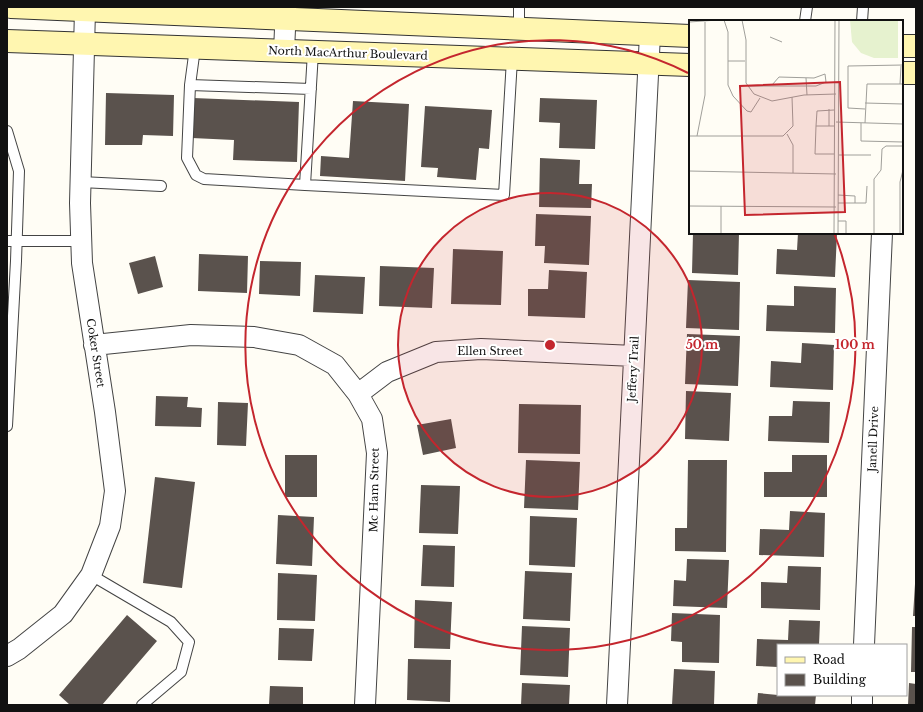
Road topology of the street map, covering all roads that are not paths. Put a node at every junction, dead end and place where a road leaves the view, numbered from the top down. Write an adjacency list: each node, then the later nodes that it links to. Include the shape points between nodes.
1 (11, 7): 4 (main road)
2 (807, 7): 7 (lane)
3 (863, 7): 8 (lane)
4 (85, 10): 5 (main road); 12 (street, Coker Street)
5 (285, 13): 6 (main road); 16 (street)
6 (519, 17): 9 (main road)
7 (806, 20)
8 (862, 20)
9 (650, 34): 10 (main road); 19 (street, Jeffery Trail)
10 (689, 36)
11 (7, 41): 12 (main road, North MacArthur Boulevard)
12 (84, 44): 15 (main road, North MacArthur Boulevard); 26 (street, Coker Street)
13 (903, 46): 14 (main road)
14 (916, 46)
15 (195, 48): 16 (main road, North MacArthur Boulevard); 23 (lane)
16 (284, 51): 17 (main road, North MacArthur Boulevard)
17 (313, 52): 18 (main road, North MacArthur Boulevard); 24 (lane)
18 (512, 59): 19 (main road, North MacArthur Boulevard); 27 (lane, via 504,195)
19 (649, 64): 20 (main road, North MacArthur Boulevard); 33 (street, Jeffery Trail)
20 (689, 65)
21 (903, 72): 22 (main road)
22 (916, 73)
23 (190, 85): 24 (lane); 27 (lane, via 187,158 196,175 204,179)
24 (311, 89): 27 (lane)
25 (7, 131): 30 (lane, via 19,171)
26 (80, 182): 28 (lane); 31 (street, Coker Street)
27 (305, 185)
28 (161, 186)
29 (882, 234): 37 (street, Janell Drive)
30 (12, 241): 31 (lane); 35 (lane)
31 (82, 241): 32 (street, Coker Street, via 82,263)
32 (94, 345): 34 (street, Mc Ham Street, via 191,335 254,337 299,345 335,364); 36 (street, Coker Street, via 115,491 110,526)
33 (634, 356): 34 (street, Ellen Street, via 481,349 436,352 387,372); 41 (street, Jeffery Trail)
34 (358, 394): 40 (street, Mc Ham Street, via 372,419 377,452)
35 (7, 426)
36 (91, 575): 38 (street, Coker Street, via 63,614); 39 (lane, via 171,622 189,642 181,672)
37 (864, 644)
38 (7, 656)
39 (142, 705)
40 (365, 705)
41 (617, 705)

